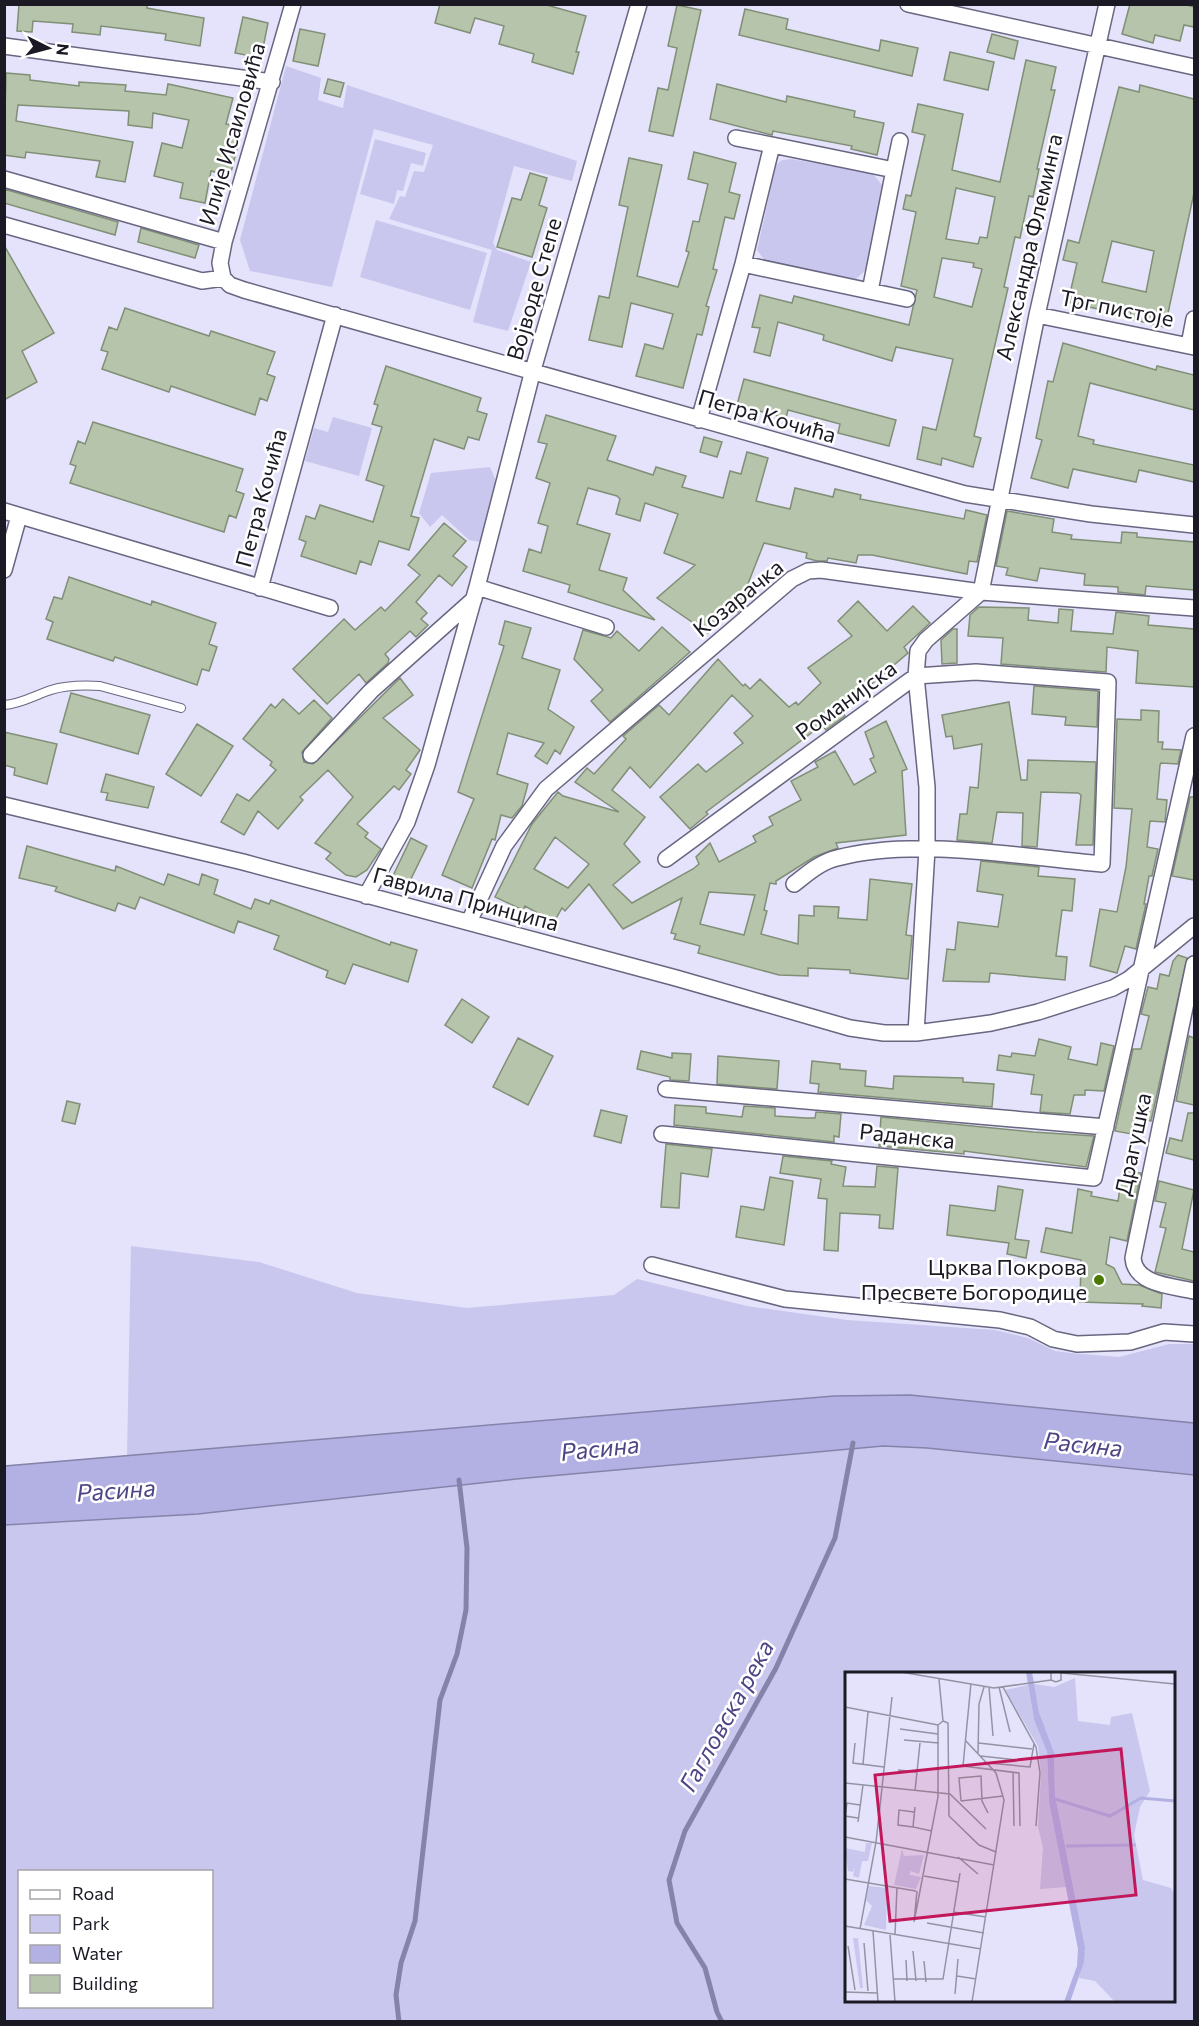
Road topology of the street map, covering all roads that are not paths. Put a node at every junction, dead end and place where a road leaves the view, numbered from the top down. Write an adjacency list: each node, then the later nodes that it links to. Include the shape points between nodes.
1 (293, 4): 8 (street, Илије Исаиловића)
2 (639, 4): 24 (street, Војводе Степе)
3 (908, 4): 5 (street)
4 (1107, 4): 5 (street, Александра Флеминга)
5 (1098, 45): 7 (street); 21 (street, Александра Флеминга)
6 (4, 46): 8 (street)
7 (1194, 67)
8 (272, 82): 15 (street, Илије Исаиловића)
9 (736, 138): 11 (street)
10 (900, 141): 12 (street)
11 (772, 145): 12 (street); 16 (street)
12 (894, 170): 18 (street)
13 (4, 179): 15 (street)
14 (4, 225): 17 (street, Петра Кочића, via 201,281)
15 (224, 242): 17 (street, Илије Исаиловића, via 220,263)
16 (744, 264): 18 (street); 25 (street)
17 (223, 278): 20 (street, Петра Кочића, via 244,290)
18 (870, 291): 19 (street)
19 (907, 299)
20 (335, 315): 24 (street, Петра Кочића); 30 (street, Петра Кочића)
21 (1037, 315): 23 (street, Трг пистоје); 26 (street, Александра Флеминга)
22 (1194, 319): 23 (street, Трг пистоје)
23 (1192, 346)
24 (533, 370): 25 (street, Петра Кочића); 32 (street, Војводе Степе)
25 (699, 420): 26 (street, Петра Кочића)
26 (998, 501): 28 (street, Петра Кочића); 31 (street)
27 (12, 513): 29 (street); 30 (street)
28 (1194, 525)
29 (4, 570)
30 (260, 588): 33 (street, Петра Кочића)
31 (981, 592): 34 (street, Козарачка); 36 (street, Романијска, via 926,640 918,651); 46 (street, Козарачка, via 835,570 808,571 792,579 546,789 504,846)
32 (476, 593): 35 (street); 40 (street, via 371,691); 45 (street, Војводе Степе, via 417,795 407,822)
33 (330, 608)
34 (1194, 608)
35 (606, 627)
36 (916, 676): 42 (street, via 927,787); 42 (street, via 965,672 1108,682 1102,864); 43 (street, Романијска)
37 (4, 705): 38 (lane, via 50,690 88,685)
38 (181, 708)
39 (1194, 736): 49 (street, Раданска)
40 (312, 755)
41 (4, 805): 45 (street, Гаврила Принципа)
42 (927, 849): 44 (street, via 835,858); 50 (street)
43 (666, 859)
44 (794, 884)
45 (366, 896): 46 (street, Гаврила Принципа)
46 (469, 922): 50 (street, Гаврила Принципа, via 850,1028)
47 (1194, 926): 49 (street, Гаврила Принципа)
48 (1194, 964): 55 (street, Драгушка, via 1133,1258 1133,1268 1140,1276)
49 (1143, 967): 50 (street, Гаврила Принципа, via 1113,988 1038,1012); 52 (street, Раданска)
50 (916, 1033)
51 (666, 1089): 52 (street, Раданска)
52 (1106, 1127): 53 (street, Раданска, via 1094,1178)
53 (662, 1134)
54 (652, 1265): 56 (street, via 785,1299 1000,1320 1077,1344 1130,1342 1164,1332)
55 (1194, 1291)
56 (1194, 1334)

